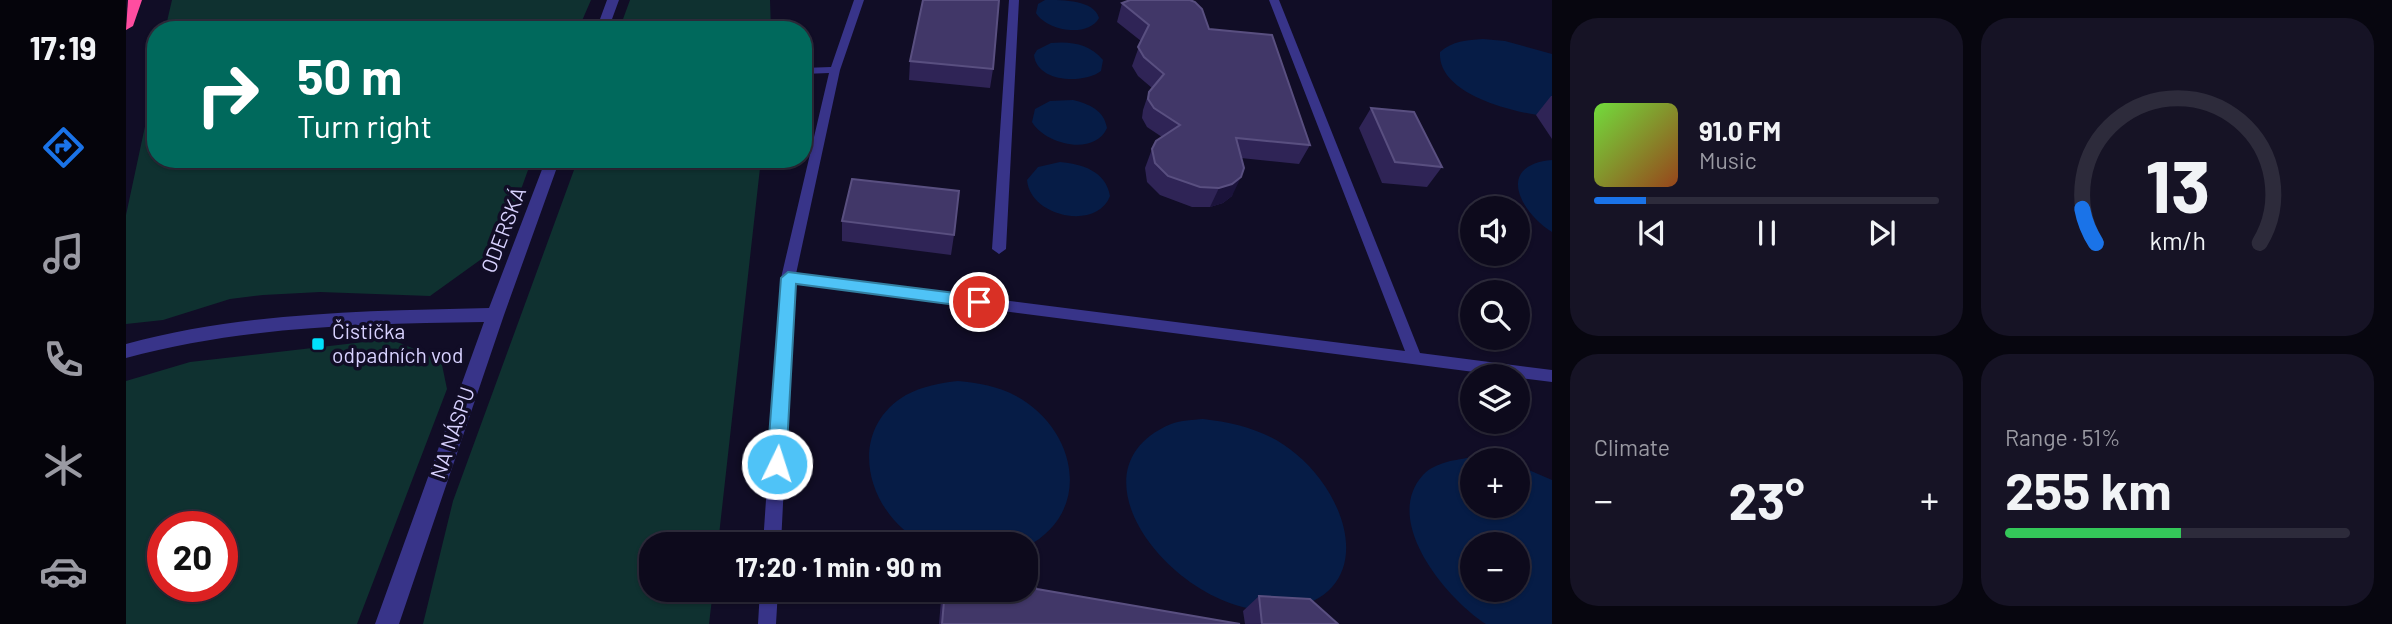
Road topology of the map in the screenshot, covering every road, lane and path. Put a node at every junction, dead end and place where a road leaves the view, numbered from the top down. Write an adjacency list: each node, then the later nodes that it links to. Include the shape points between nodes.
1 (135, 0): 7 (highway)
2 (613, 0): 6 (street)
3 (859, 0): 8 (lane)
4 (1014, 0): 11 (lane)
5 (1274, 0): 15 (lane)
6 (605, 21)
7 (126, 26)
8 (835, 70): 9 (lane); 12 (lane)
9 (812, 71)
10 (550, 168): 13 (street, ODERSKÁ)
11 (999, 249)
12 (788, 278): 15 (lane); 17 (lane)
13 (495, 316): 14 (street, via 328,320 228,328); 19 (street, NA NÁSPU)
14 (126, 351)
15 (1415, 358): 16 (lane)
16 (1552, 376)
17 (773, 532)
18 (768, 602): 20 (lane)
19 (387, 624)
20 (767, 624)

